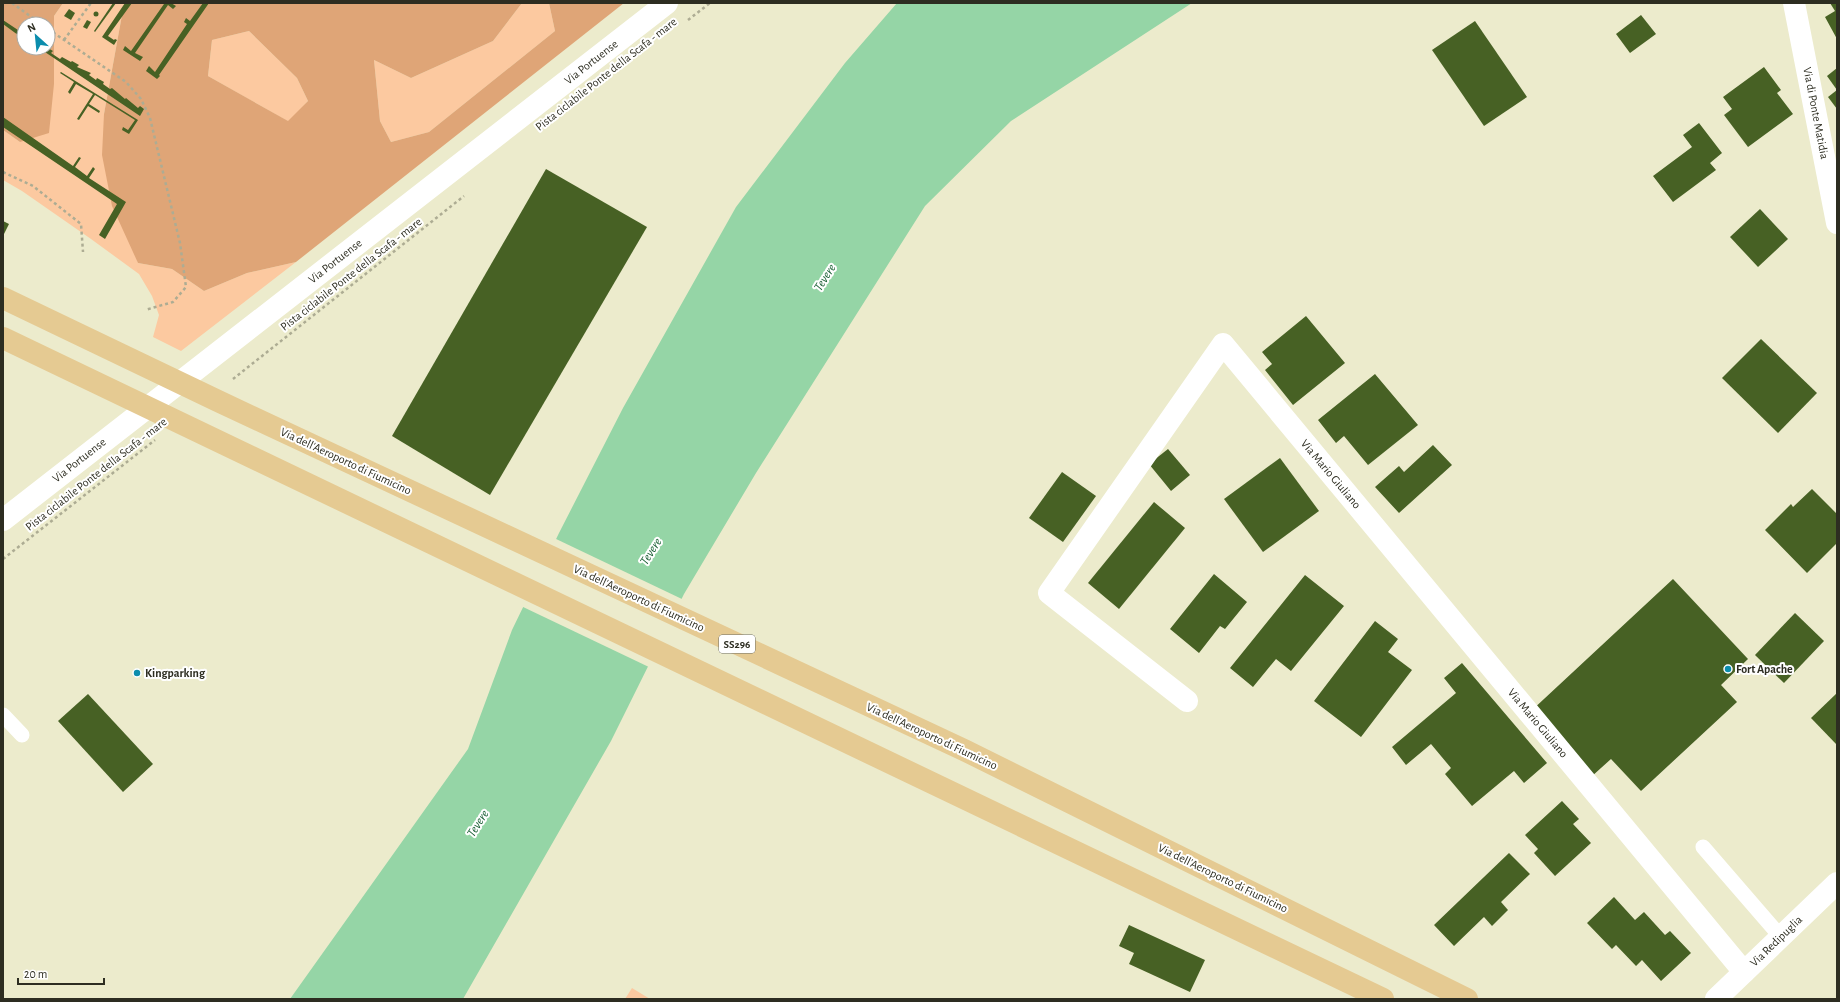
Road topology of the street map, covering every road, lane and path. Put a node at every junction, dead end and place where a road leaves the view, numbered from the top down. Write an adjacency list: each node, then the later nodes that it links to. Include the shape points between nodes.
1 (12, 3): 6 (path)
2 (91, 3): 9 (path)
3 (667, 3): 19 (street, Via Portuense)
4 (710, 3): 7 (path, Pista ciclabile Ponte della Scafa - mare)
5 (1794, 3): 12 (street, Via di Ponte Matidia)
6 (30, 16)
7 (685, 23)
8 (56, 34): 9 (path)
9 (64, 40): 15 (path, via 126,82 141,99 150,118 180,243 186,287 173,302)
10 (3, 172): 13 (path, via 33,186 81,224)
11 (467, 194): 17 (path, Pista ciclabile Ponte della Scafa - mare)
12 (1837, 223)
13 (83, 252)
14 (3, 298): 30 (main road, Via dell'Aeroporto di Fiumicino / SS296, via 964,750)
15 (145, 310)
16 (3, 338): 29 (main road)
17 (231, 380)
18 (157, 438): 20 (path, Pista ciclabile Ponte della Scafa - mare)
19 (3, 520)
20 (3, 559)
21 (1187, 701): 28 (street, Via Mario Giuliano, via 1049,593 1223,344)
22 (3, 715): 23 (lane)
23 (22, 735)
24 (1702, 847): 27 (lane)
25 (1837, 883): 26 (street, Via Redipuglia)
26 (1828, 897): 27 (street, Via Redipuglia)
27 (1781, 937): 28 (street, Via Redipuglia)
28 (1744, 972): 31 (street, Via Redipuglia)
29 (1383, 999)
30 (1467, 999)
31 (1716, 999)

